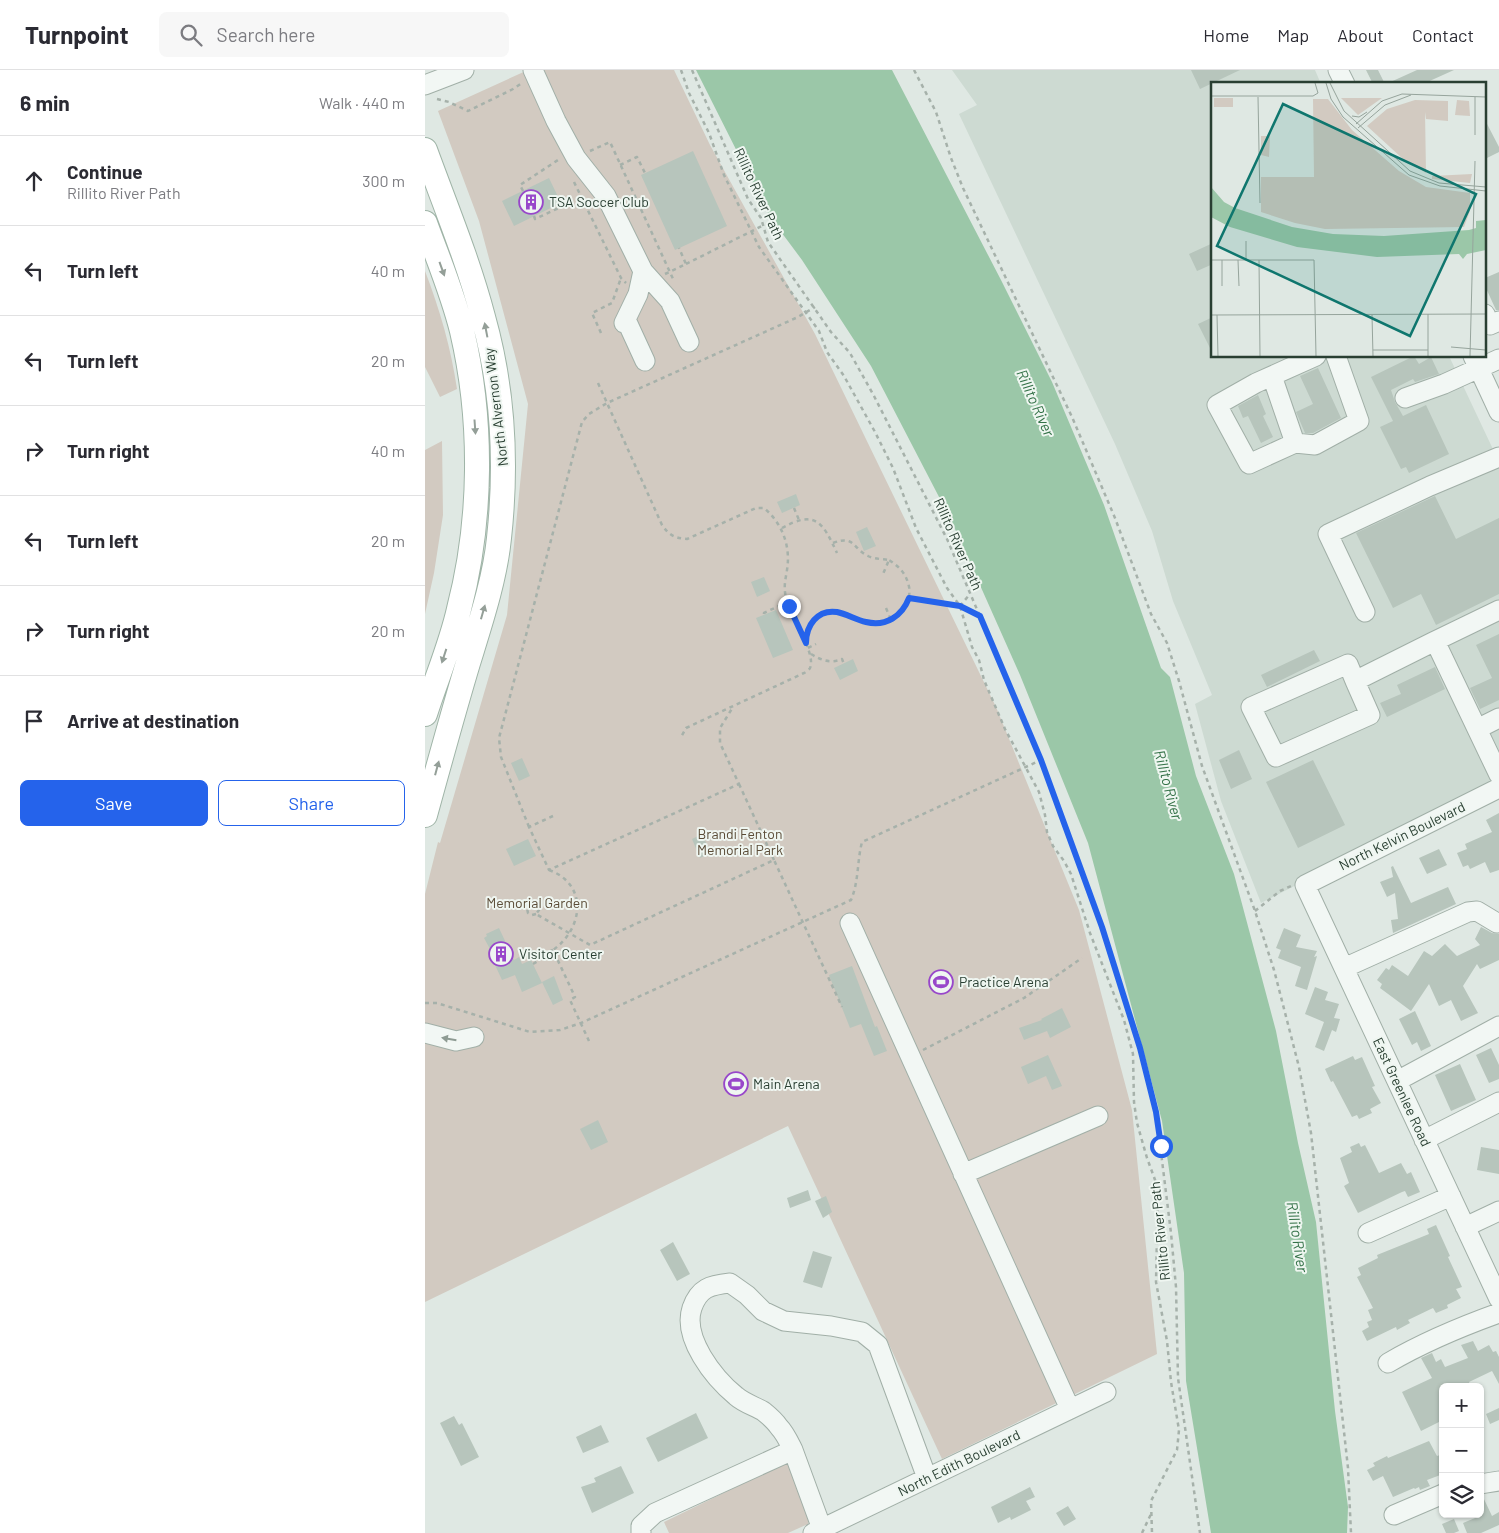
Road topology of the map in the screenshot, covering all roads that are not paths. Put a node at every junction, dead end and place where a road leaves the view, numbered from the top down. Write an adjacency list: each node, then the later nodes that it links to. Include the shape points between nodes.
1 (464, 70): 5 (street)
2 (1338, 70): 4 (street)
3 (533, 72): 8 (street, via 569,158 606,196)
4 (1344, 82)
5 (431, 92)
6 (425, 150): 31 (main road, North Alvernon Way, one-way to 6, via 485,606 499,540 504,471 495,371 484,319)
7 (425, 223): 26 (main road, North Alvernon Way, one-way to 26, via 461,330 470,373 477,489 472,547 459,610)
8 (643, 272): 11 (street, via 670,301); 15 (street, via 638,294 624,323 628,324)
9 (1487, 318): 10 (street, via 1490,325)
10 (1499, 321)
11 (689, 342)
12 (1312, 358): 17 (street)
13 (1336, 358): 20 (street, via 1359,422 1315,445)
14 (1499, 359): 16 (street)
15 (645, 361)
16 (1475, 362): 18 (street); 19 (street)
17 (1272, 376): 20 (street); 20 (street, via 1217,405 1249,464)
18 (1405, 398)
19 (1498, 407)
20 (1295, 443)
21 (1499, 456): 23 (street, via 1328,534)
22 (1499, 610): 24 (street)
23 (1365, 612)
24 (1435, 641): 25 (street); 28 (street)
25 (1355, 681): 25 (street, via 1349,664 1251,707 1276,757 1371,715)
26 (425, 714)
27 (1499, 718): 28 (street)
28 (1477, 728): 29 (street)
29 (1499, 775)
30 (1499, 788): 32 (street, North Kelvin Boulevard)
31 (425, 815)
32 (1305, 885): 35 (street, East Greenlee Road)
33 (850, 923): 43 (street)
34 (1497, 923): 35 (street, via 1477,911 1468,912)
35 (1343, 968): 39 (street, East Greenlee Road)
36 (1499, 1026): 39 (street)
37 (425, 1033): 38 (street, one-way to 37, via 457,1041)
38 (474, 1037)
39 (1397, 1081): 42 (street, East Greenlee Road)
40 (1499, 1102): 42 (street)
41 (1099, 1116): 43 (street)
42 (1424, 1140): 44 (street, East Greenlee Road)
43 (963, 1174): 52 (street)
44 (1451, 1196): 46 (street, East Greenlee Road); 47 (street)
45 (1499, 1211): 46 (street)
46 (1465, 1227): 48 (street, East Greenlee Road)
47 (1368, 1233)
48 (1499, 1299)
49 (1499, 1313): 50 (street, via 1418,1345)
50 (1388, 1363)
51 (1106, 1392): 52 (street, North Edith Boulevard)
52 (1070, 1409): 54 (street, North Edith Boulevard)
53 (793, 1450): 54 (street, via 781,1428 764,1412 737,1397 710,1370 696,1345 689,1327 691,1310 697,1295 711,1285 730,1283 763,1311 784,1321 862,1332 878,1344); 59 (street); 60 (street, via 655,1513 641,1526)
54 (927, 1478): 59 (street, North Edith Boulevard)
55 (1499, 1481): 56 (street)
56 (1484, 1483)
57 (1439, 1496): 58 (street)
58 (1394, 1515)
59 (817, 1531)
60 (641, 1533)

